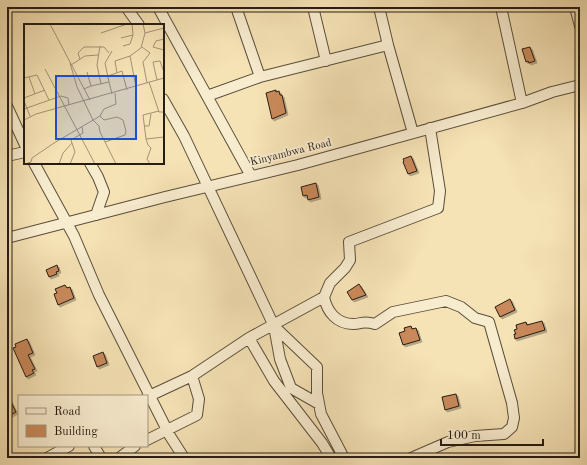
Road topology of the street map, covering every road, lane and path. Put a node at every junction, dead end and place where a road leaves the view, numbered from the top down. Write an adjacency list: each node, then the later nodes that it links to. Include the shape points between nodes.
1 (126, 7): 8 (street)
2 (158, 7): 14 (street)
3 (236, 7): 12 (street)
4 (313, 7): 11 (street)
5 (379, 7): 10 (street)
6 (501, 7): 16 (street)
7 (575, 7): 9 (street)
8 (138, 24)
9 (580, 26)
10 (388, 45): 11 (street); 19 (street)
11 (326, 61): 12 (street)
12 (260, 77): 14 (street)
13 (580, 85): 16 (street, Kinyambwa Road)
14 (207, 96): 25 (street)
15 (164, 100): 26 (street)
16 (522, 103): 18 (street, Kinyambwa Road)
17 (7, 106): 20 (street)
18 (430, 128): 19 (street, Kinyambwa Road); 30 (street, via 440,191 438,208 349,242 350,260 330,283)
19 (413, 133): 25 (street, Kinyambwa Road)
20 (24, 143)
21 (24, 152): 22 (street)
22 (7, 156)
23 (35, 164): 28 (street)
24 (91, 164): 27 (street, via 104,192)
25 (251, 176): 26 (street, Kinyambwa Road)
26 (208, 186): 27 (street, Kinyambwa Road); 31 (street)
27 (96, 215): 28 (street, Kinyambwa Road)
28 (65, 223): 29 (street, Kinyambwa Road); 34 (street, via 74,236 99,295)
29 (7, 238)
30 (324, 297): 31 (street); 48 (street, via 332,315 338,320 354,324 364,321 375,324 393,312 446,301 461,307 475,318 489,322 512,403 512,427 504,434 475,436 448,442)
31 (274, 326): 32 (street); 36 (street, via 317,367); 36 (street, via 280,359 291,388)
32 (249, 338): 33 (street); 46 (street, via 274,380)
33 (192, 376): 35 (street); 37 (street, via 199,399 197,415)
34 (148, 395)
35 (148, 396): 37 (street)
36 (319, 404): 47 (street, via 321,414)
37 (167, 430): 38 (street); 45 (street)
38 (148, 440)
39 (68, 447): 42 (street)
40 (94, 447): 43 (street)
41 (134, 447): 44 (street)
42 (47, 458)
43 (100, 458)
44 (119, 458)
45 (184, 458)
46 (331, 458)
47 (344, 458)
48 (411, 458)

